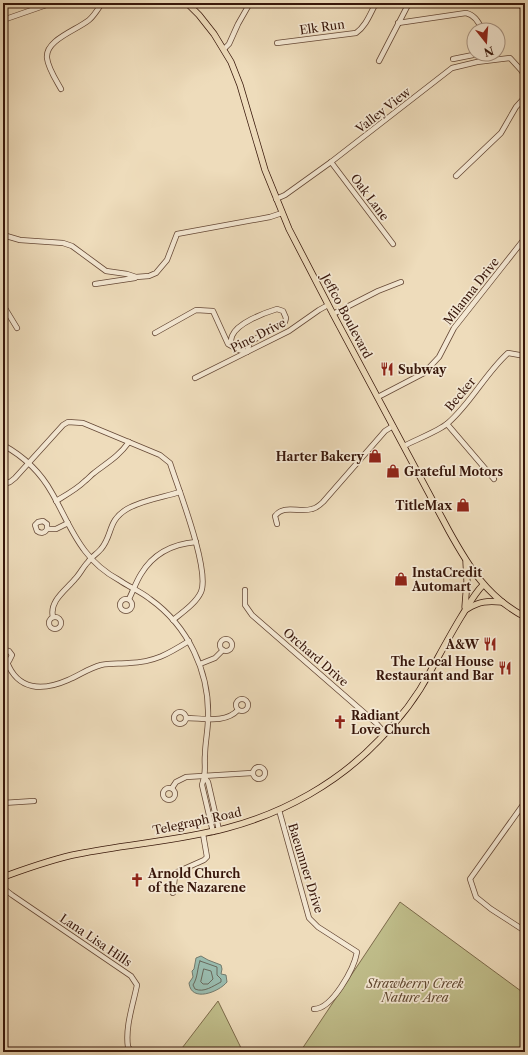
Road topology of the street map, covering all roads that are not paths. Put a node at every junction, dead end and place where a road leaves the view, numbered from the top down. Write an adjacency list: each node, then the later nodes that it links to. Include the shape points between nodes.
1 (52, 3): 9 (street)
2 (102, 3): 18 (street, via 89,20 55,42 48,50 49,65)
3 (187, 3): 13 (main road, Jeffco Boulevard, via 208,25)
4 (250, 3): 13 (street)
5 (376, 3): 12 (street, Elk Run, via 366,24 356,33)
6 (409, 3): 11 (street)
7 (520, 3): 8 (street)
8 (525, 9)
9 (3, 20)
10 (478, 22): 11 (street, via 472,14 466,13)
11 (398, 23): 16 (street)
12 (277, 43)
13 (224, 49): 22 (main road, Jeffco Boulevard, via 240,85)
14 (466, 56): 15 (street)
15 (453, 59)
16 (379, 61)
17 (525, 76): 20 (street, Valley View, via 510,58 452,68)
18 (61, 89)
19 (525, 96): 21 (street, via 501,133)
20 (331, 162): 22 (street, Valley View); 26 (street, Oak Lane)
21 (456, 176)
22 (276, 199): 23 (main road, Jeffco Boulevard)
23 (282, 213): 27 (street, via 177,234 167,260 156,273); 31 (main road, Jeffco Boulevard)
24 (3, 235): 27 (street, via 20,240 63,243 72,246 106,271)
25 (525, 238): 39 (street, Milanna Drive, via 454,328 439,358 424,373)
26 (393, 244)
27 (136, 278): 29 (street)
28 (401, 282): 32 (street)
29 (95, 284)
30 (3, 305): 33 (street)
31 (328, 305): 32 (main road, Jeffco Boulevard); 36 (street, Pine Drive, via 289,331)
32 (333, 314): 39 (main road, Jeffco Boulevard)
33 (17, 328)
34 (155, 333): 35 (street, via 196,310 213,311)
35 (230, 346): 36 (street); 36 (street, via 232,335 247,322 277,309 284,311 285,322 250,342)
36 (246, 352): 38 (street, Pine Drive)
37 (525, 356): 40 (street, Becker, via 508,353 496,363 473,396)
38 (195, 378)
39 (378, 397): 41 (main road, Jeffco Boulevard)
40 (447, 424): 44 (street, Becker); 46 (street)
41 (393, 426): 44 (main road, Jeffco Boulevard); 51 (street, via 385,431 323,502 313,509 285,509 278,512 275,516)
42 (129, 442): 45 (street, via 83,423 68,422); 48 (street, via 160,454 170,463); 49 (street, via 122,452)
43 (3, 445): 45 (street)
44 (404, 446): 55 (main road, Jeffco Boulevard)
45 (28, 463): 47 (street, via 15,478); 49 (street, via 42,478)
46 (494, 479)
47 (3, 484)
48 (180, 492): 53 (street); 54 (street, via 127,509 115,519 102,549)
49 (56, 501): 50 (street)
50 (68, 523): 52 (street, via 56,529); 54 (street)
51 (277, 524)
52 (47, 529)
53 (196, 542): 57 (street, via 168,549 155,556 146,566); 64 (street, via 204,574 203,587 188,609)
54 (91, 558): 57 (street, via 110,574); 62 (street, via 58,598 53,606)
55 (465, 560): 56 (main road, Jeffco Boulevard); 61 (main road)
56 (483, 585): 60 (main road, Jeffco Boulevard); 61 (main road, Telegraph Road)
57 (135, 589): 59 (street); 64 (street, via 155,602)
58 (245, 590): 73 (street, Orchard Drive, via 245,605 252,615)
59 (129, 600)
60 (502, 602): 61 (main road, via 480,602); 63 (main road, Jeffco Boulevard)
61 (465, 610): 73 (main road, Telegraph Road, via 424,683)
62 (53, 617)
63 (525, 617)
64 (173, 620): 65 (street)
65 (189, 641): 68 (street, via 159,658 103,664 69,680 43,688 20,681); 69 (street)
66 (3, 650): 68 (street, via 8,650 11,654 11,658)
67 (223, 650): 69 (street, via 215,658)
68 (5, 661)
69 (200, 664): 72 (street, via 206,690)
70 (238, 710): 72 (street, via 226,718)
71 (186, 718): 72 (street)
72 (208, 718): 75 (street)
73 (386, 733): 80 (main road, Telegraph Road, via 340,774)
74 (252, 773): 75 (street)
75 (204, 777): 76 (street, via 186,777 176,782); 81 (street, via 208,782); 82 (street, via 203,789)
76 (172, 788)
77 (34, 801): 79 (street)
78 (525, 802): 87 (street, via 470,879 476,897)
79 (3, 803)
80 (279, 810): 81 (main road, Telegraph Road); 88 (street, Baeumner Drive, via 309,918 357,952 356,961 335,996 319,1009)
81 (219, 830): 82 (main road, Telegraph Road)
82 (213, 832): 83 (main road, Telegraph Road)
83 (203, 834): 84 (main road, Telegraph Road, via 76,855); 86 (street, via 207,857 177,872)
84 (3, 877)
85 (3, 888): 89 (street, Lana Lisa Hills, via 131,976 138,985 128,1032 128,1047)
86 (173, 893)
87 (525, 931)
88 (314, 1009)
89 (133, 1052)

